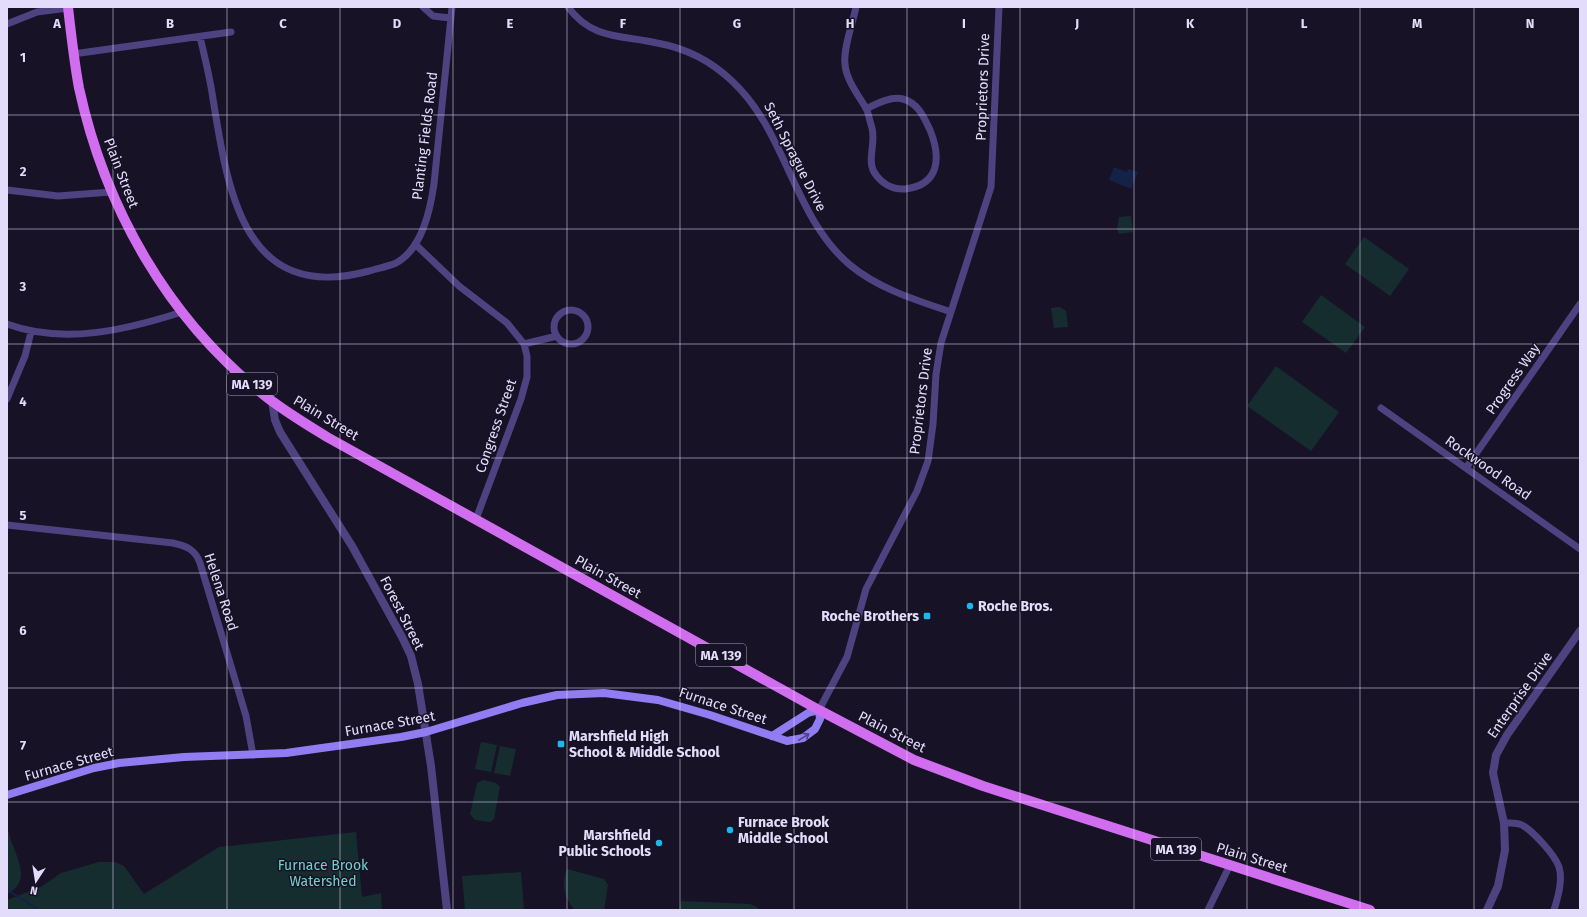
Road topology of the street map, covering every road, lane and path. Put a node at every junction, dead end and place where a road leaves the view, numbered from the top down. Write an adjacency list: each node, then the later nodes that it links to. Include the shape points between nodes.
1 (68, 7): 8 (street, via 37,12); 11 (main road, Plain Street / MA 139)
2 (423, 7): 7 (street, via 433,16)
3 (452, 7): 7 (street, Planting Fields Road)
4 (568, 7): 18 (street, Seth Sprague Drive, via 581,22 593,30 688,52 718,69 759,110 815,223 837,253 849,265 881,286)
5 (856, 7): 12 (street, via 845,64 853,87)
6 (999, 7): 18 (street, Proprietors Drive, via 992,187)
7 (450, 18): 15 (street, Planting Fields Road, via 434,184 426,220)
8 (7, 24)
9 (231, 32): 10 (street)
10 (200, 37): 11 (street); 15 (street, Planting Fields Road, via 228,177 243,221 262,250 296,273 339,277 397,263)
11 (73, 54): 14 (main road, Plain Street / MA 139, via 87,121)
12 (866, 109): 12 (street, via 887,100 903,99 923,114 936,145 937,156 935,168 928,180 916,188 899,190 887,185 874,172 871,163 873,132)
13 (7, 190): 14 (street, via 58,196)
14 (111, 192): 17 (main road, Plain Street / MA 139, via 142,253)
15 (415, 244): 22 (street, Congress Street, via 459,286 507,323)
16 (1580, 304): 26 (street, Progress Way)
17 (182, 312): 20 (street, via 134,326 90,333 63,335); 24 (main road, Plain Street / MA 139, via 228,362)
18 (951, 312): 31 (street, Proprietors Drive, via 938,358 931,446 923,475 866,590 847,657)
19 (7, 324): 20 (street)
20 (31, 332): 23 (street, via 25,356)
21 (557, 336): 21 (street, via 557,320 565,312 576,311 587,322 587,333 581,342 565,343); 22 (street)
22 (524, 344): 27 (street, Congress Street, via 528,366 524,387)
23 (7, 399)
24 (272, 401): 27 (main road, Plain Street / MA 139, via 327,437); 32 (street, Forest Street, via 280,432 338,523 402,637 416,675)
25 (1381, 408): 26 (street, Rockwood Road)
26 (1466, 468): 29 (street, Rockwood Road)
27 (476, 519): 31 (main road, Plain Street / MA 139)
28 (7, 525): 34 (street, Helena Road, via 173,543 194,552 200,562 246,716)
29 (1580, 549)
30 (1580, 631): 36 (street, Enterprise Drive, via 1507,735 1496,755 1493,772)
31 (819, 710): 33 (main road, Furnace Street, via 808,713); 33 (main road, Furnace Street, one-way to 31, via 787,741 803,738 815,729); 37 (main road, Plain Street / MA 139, via 941,772)
32 (426, 732): 33 (main road, Furnace Street, via 545,697 591,693 630,696 672,704); 34 (main road, Furnace Street, via 318,749); 38 (street, Forest Street)
33 (772, 736)
34 (253, 755): 35 (main road, Furnace Street, via 171,758 106,764)
35 (7, 795)
36 (1504, 823): 41 (street, Enterprise Drive, via 1505,850 1498,886); 42 (street, via 1523,826 1556,861 1560,881)
37 (1230, 865): 39 (street); 40 (main road, Plain Street / MA 139)
38 (447, 910)
39 (1208, 910)
40 (1370, 910)
41 (1487, 910)
42 (1554, 910)

